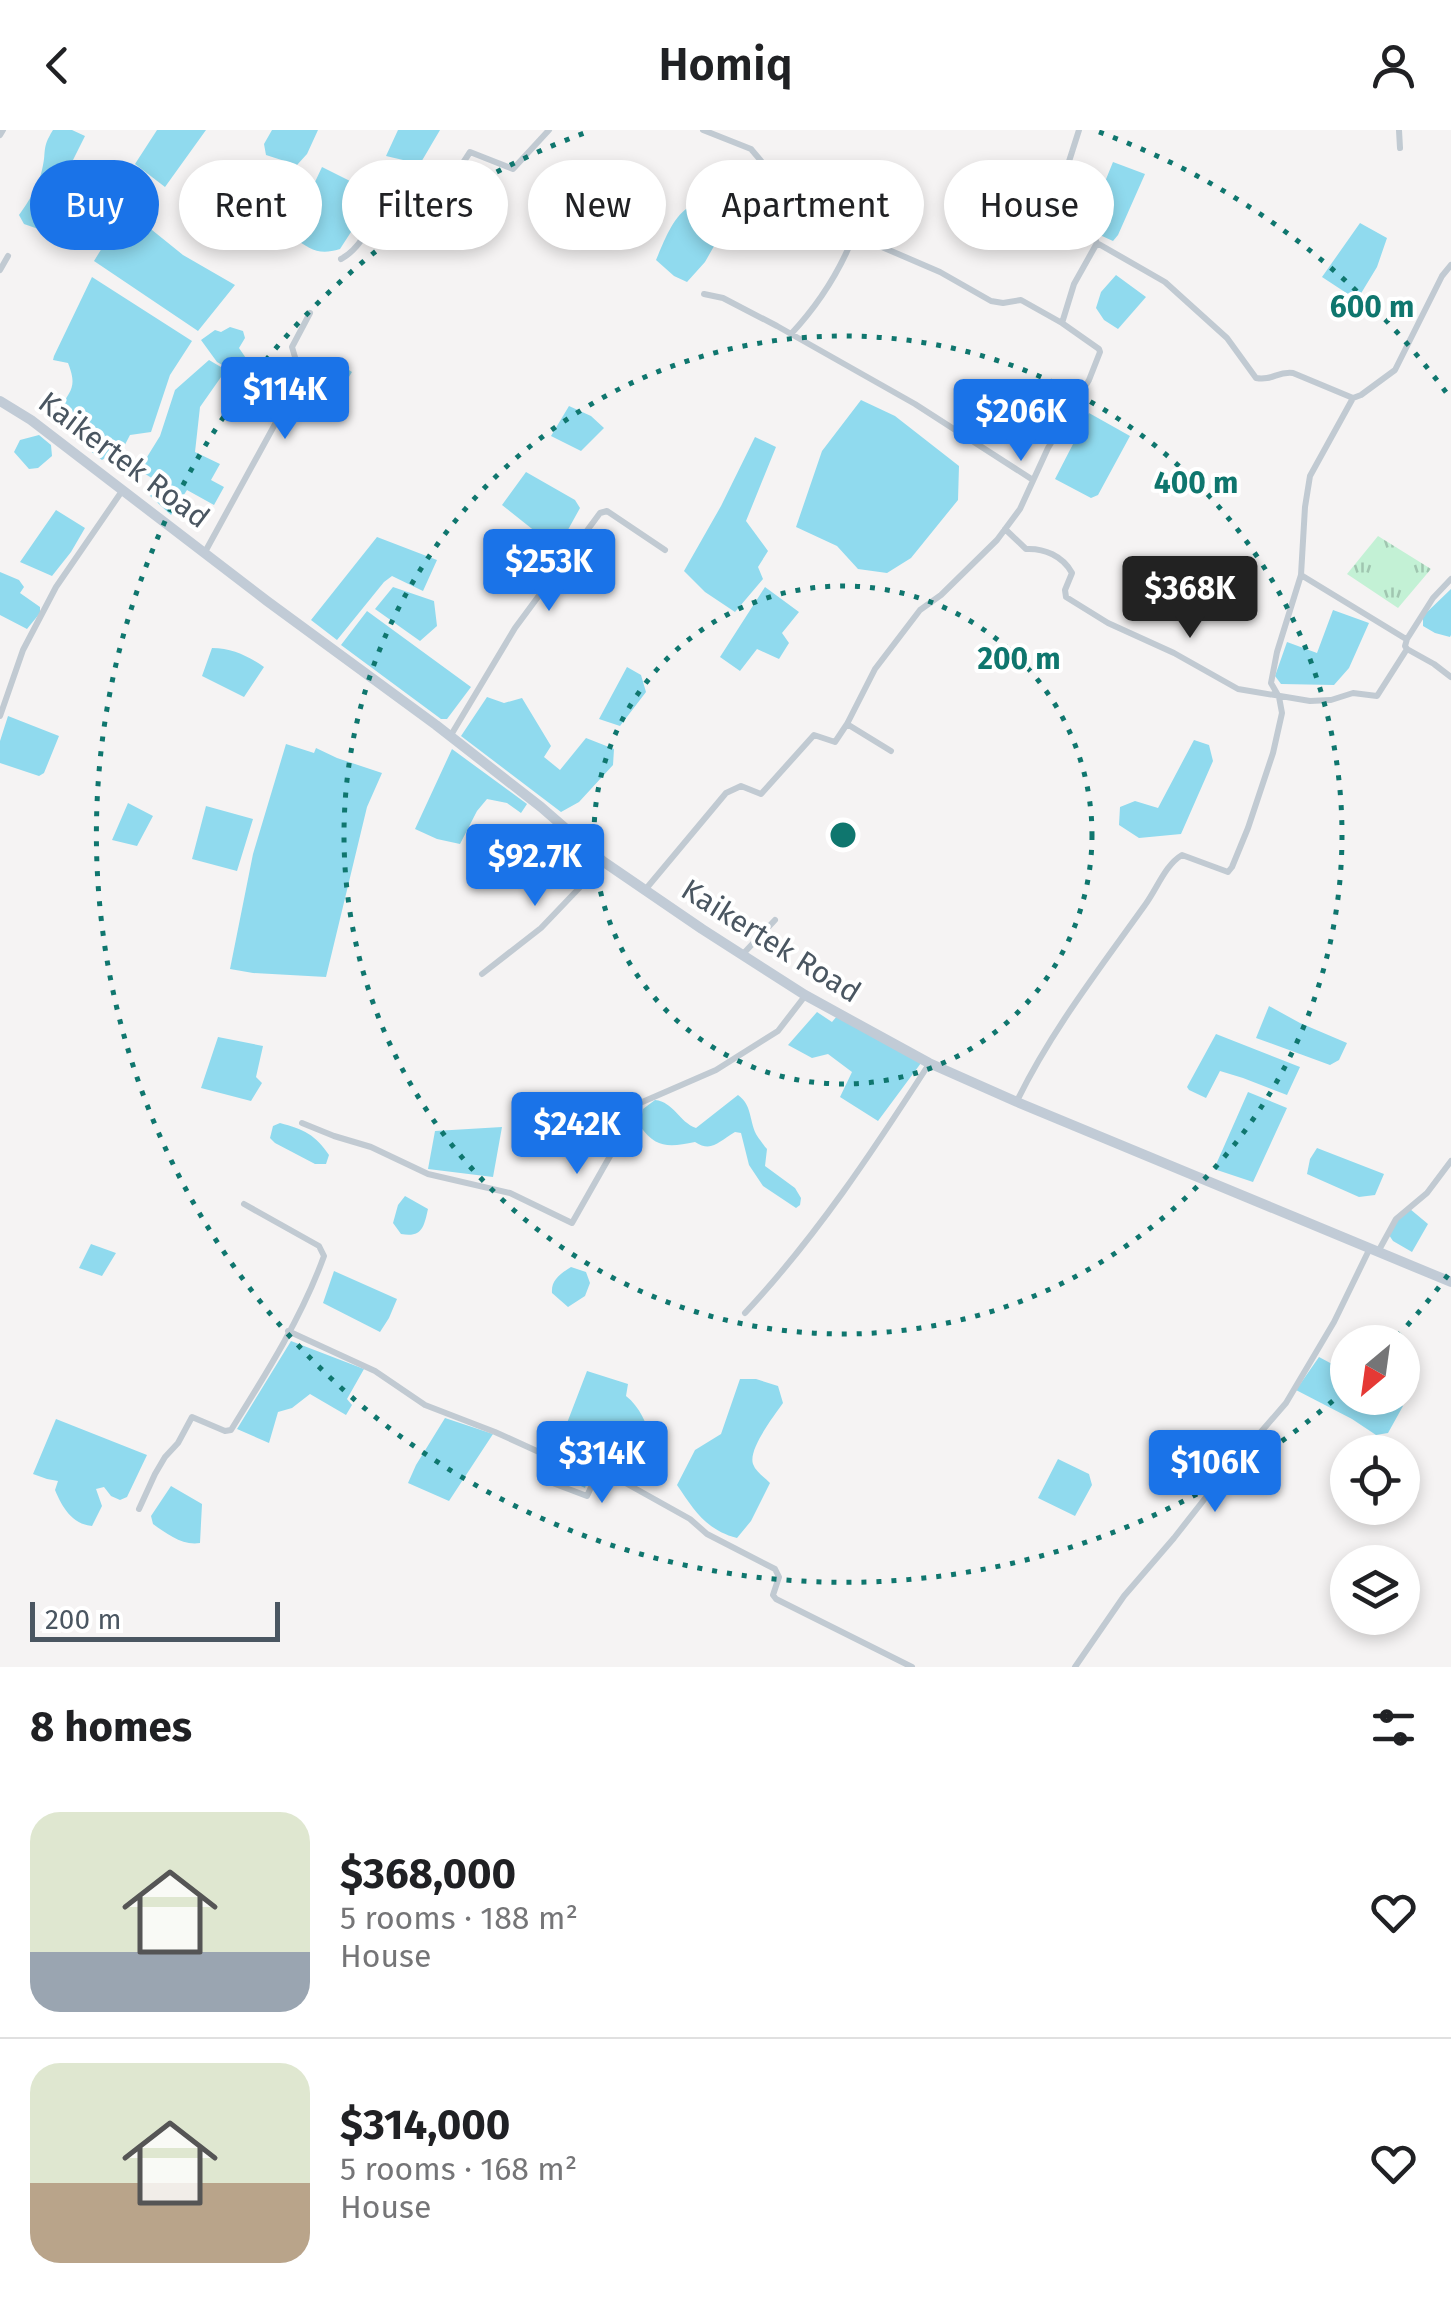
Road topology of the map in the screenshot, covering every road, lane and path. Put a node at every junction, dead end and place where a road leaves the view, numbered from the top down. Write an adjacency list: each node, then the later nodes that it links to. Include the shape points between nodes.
1 (549, 130): 13 (street, via 513,169 470,152 450,183 400,170 360,242)
2 (703, 130): 6 (street, via 752,148)
3 (1079, 130): 7 (street)
4 (1398, 130): 5 (street)
5 (1400, 148)
6 (762, 160)
7 (1069, 160)
8 (848, 250): 19 (street)
9 (889, 250): 18 (street, via 992,301 1021,300)
10 (1093, 250): 18 (street)
11 (1109, 250): 20 (street, via 1165,282 1228,338 1256,378 1292,373)
12 (8, 256): 15 (street)
13 (341, 259)
14 (1451, 265): 20 (street, via 1395,370)
15 (0, 270)
16 (704, 294): 19 (street)
17 (310, 313): 26 (street, via 292,347 298,382)
18 (1062, 323): 22 (street, via 1100,352)
19 (791, 334): 22 (street)
20 (1353, 398): 27 (street, via 1310,476)
21 (0, 401): 23 (main road, Kaikertek Road)
22 (1034, 480): 24 (street)
23 (123, 490): 26 (main road, Kaikertek Road); 33 (street, via 56,587 23,650)
24 (1005, 529): 32 (street, via 1026,549 1045,549 1068,565 1066,597 1108,623 1238,689); 34 (street, via 920,610 874,670)
25 (665, 550): 35 (street, via 600,512 515,628)
26 (205, 552): 35 (main road, Kaikertek Road)
27 (1301, 574): 29 (street); 32 (street, via 1271,683)
28 (1451, 579): 29 (street)
29 (1407, 639): 30 (street)
30 (1406, 649): 31 (street); 32 (street, via 1377,696)
31 (1451, 677)
32 (1279, 696): 44 (street, via 1273,752 1232,868 1182,855 1174,860)
33 (0, 716)
34 (847, 724): 36 (street); 38 (street, via 836,742 814,735 762,794 741,786 726,793)
35 (450, 736): 37 (main road, Kaikertek Road)
36 (891, 751)
37 (604, 862): 38 (main road, Kaikertek Road); 41 (street, via 541,928)
38 (644, 891): 40 (main road, Kaikertek Road)
39 (775, 920): 40 (street)
40 (742, 954): 42 (main road, Kaikertek Road)
41 (482, 974)
42 (806, 995): 43 (main road, Kaikertek Road); 45 (street, via 778,1031 716,1070 640,1103 572,1222 510,1192 428,1174)
43 (929, 1062): 44 (main road, Kaikertek Road); 50 (street, via 852,1181)
44 (1016, 1102): 48 (main road, Kaikertek Road)
45 (302, 1123)
46 (1451, 1160): 48 (street)
47 (244, 1204): 51 (street, via 323,1251)
48 (1375, 1249): 49 (main road, Kaikertek Road); 54 (street, via 1286,1403 1124,1596)
49 (1451, 1282)
50 (745, 1313)
51 (288, 1331): 52 (street, via 231,1430 192,1417); 53 (street, via 374,1371 425,1405 550,1457 548,1480 567,1489 586,1496 604,1470 774,1569 776,1598)
52 (139, 1509)
53 (912, 1667)
54 (1074, 1667)

